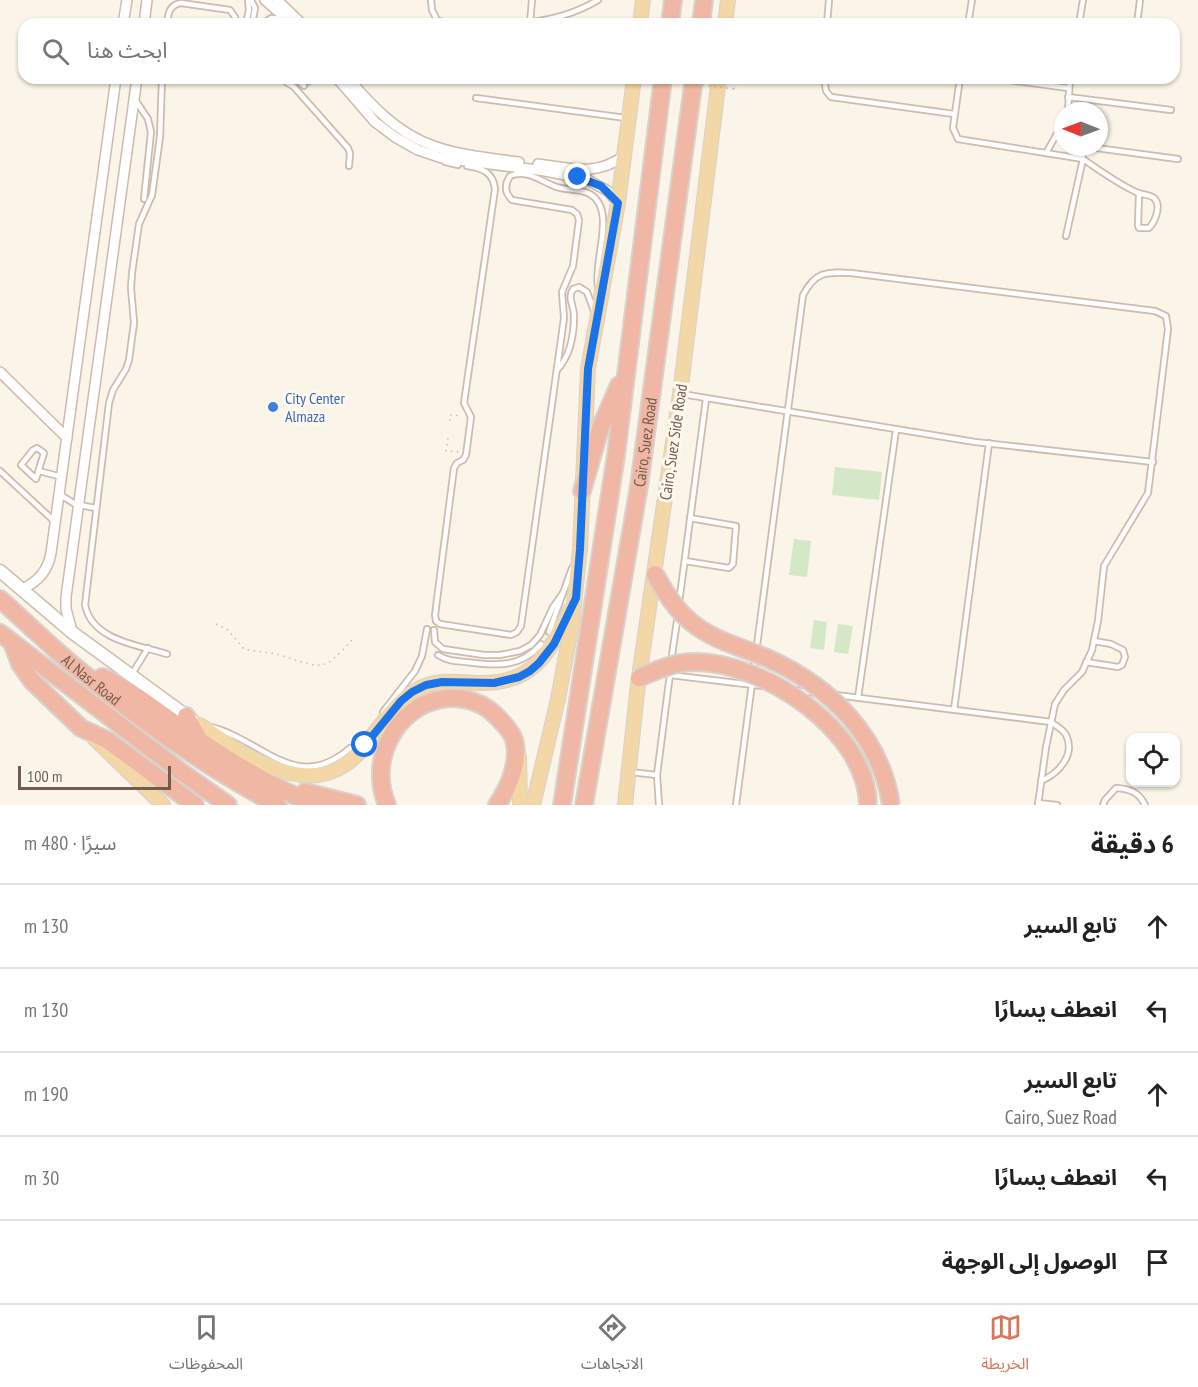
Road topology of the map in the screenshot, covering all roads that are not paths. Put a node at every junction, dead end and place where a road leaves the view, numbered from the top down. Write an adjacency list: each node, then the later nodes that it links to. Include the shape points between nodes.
1 (127, 0): 18 (street)
2 (147, 0): 19 (street)
3 (249, 0): 22 (lane); 23 (lane, via 255,8)
4 (265, 0): 24 (street)
5 (277, 0): 25 (street)
6 (431, 0): 26 (lane)
7 (532, 0): 27 (lane)
8 (598, 0): 28 (lane)
9 (643, 0): 29 (main road)
10 (673, 0): 30 (highway)
11 (704, 0): 31 (highway)
12 (728, 0): 32 (main road)
13 (829, 0): 33 (lane)
14 (972, 0): 34 (lane)
15 (1083, 0): 35 (lane)
16 (1140, 0): 36 (lane)
17 (177, 2): 20 (lane); 21 (lane, via 230,10)
18 (124, 18)
19 (145, 18)
20 (168, 18)
21 (235, 18)
22 (247, 18)
23 (253, 18)
24 (285, 18)
25 (296, 18)
26 (436, 18)
27 (530, 18)
28 (558, 18)
29 (641, 18)
30 (671, 18)
31 (702, 18)
32 (726, 18)
33 (828, 18)
34 (969, 18)
35 (1080, 18)
36 (1138, 18)
37 (115, 84): 83 (street)
38 (136, 84): 53 (street)
39 (162, 84): 92 (lane, via 152,195 140,224 132,273 134,323 129,360 109,404)
40 (289, 84): 68 (lane, via 348,148)
41 (342, 84): 62 (street, via 375,122)
42 (353, 84): 63 (street, via 393,124 442,150 587,170 608,166)
43 (633, 84): 58 (main road)
44 (662, 84): 77 (highway, Cairo, Suez Road)
45 (693, 84): 142 (highway, Cairo, Suez Road, via 639,486)
46 (718, 84): 79 (main road, Cairo, Suez Side Road)
47 (825, 84): 57 (lane, via 831,97)
48 (959, 84): 57 (lane)
49 (1038, 84): 51 (lane)
50 (1069, 84): 51 (lane)
51 (1068, 88): 52 (lane)
52 (1068, 97): 55 (lane); 56 (lane)
53 (134, 98): 71 (lane, via 148,119 151,132); 91 (street)
54 (476, 98): 58 (lane)
55 (1068, 102)
56 (1171, 110)
57 (954, 114): 61 (lane, via 953,128 958,139)
58 (629, 119): 63 (main road)
59 (1054, 139): 61 (lane)
60 (1108, 150): 66 (lane)
61 (1046, 153): 65 (lane)
62 (429, 155): 67 (lane); 72 (street, via 586,179 608,191)
63 (625, 155): 72 (main road)
64 (1082, 156): 65 (lane)
65 (1083, 159): 70 (lane); 73 (lane)
66 (1178, 159)
67 (458, 165)
68 (349, 166)
69 (467, 166): 76 (lane, via 488,172 495,189 464,403 471,417 465,458 454,468 437,623 515,634 521,626)
70 (1139, 194): 70 (lane, via 1152,196 1157,203 1155,222 1149,228 1138,226)
71 (144, 199)
72 (618, 203): 74 (main road)
73 (1066, 236)
74 (602, 297): 75 (main road); 76 (lane, via 597,277 602,208 583,191 557,187 532,175 510,176 506,188 512,200 572,210 579,217 573,266 562,292 564,313)
75 (596, 321): 76 (lane, via 587,291 573,289 570,345); 89 (main road, via 586,393)
76 (557, 369)
77 (626, 371): 89 (highway, via 600,429); 141 (highway, Cairo, Suez Road, via 602,555)
78 (0, 372): 83 (street)
79 (680, 394): 80 (lane); 97 (main road, Cairo, Suez Side Road)
80 (706, 399): 81 (lane); 93 (lane)
81 (786, 412): 82 (lane); 85 (lane, via 803,295 810,282 820,275 851,273 1155,311 1166,316 1168,328); 115 (lane)
82 (896, 430): 84 (lane); 116 (lane)
83 (67, 438): 88 (street)
84 (989, 443): 85 (lane); 117 (lane)
85 (1153, 462): 106 (lane, via 1148,493 1104,566)
86 (0, 471): 94 (lane)
87 (39, 471): 87 (lane, via 44,452 35,448 21,465 35,479); 88 (lane)
88 (62, 477): 90 (street)
89 (582, 491): 99 (main road, via 580,549)
90 (59, 495): 91 (lane); 94 (street)
91 (79, 505): 92 (lane); 104 (street, via 66,597)
92 (95, 508): 108 (lane, via 86,613 101,632)
93 (690, 518): 95 (lane); 95 (lane, via 736,526 733,564 729,568)
94 (56, 522): 98 (street, via 46,569)
95 (685, 561): 112 (lane)
96 (0, 571): 98 (street)
97 (655, 574): 114 (main road, Cairo, Suez Side Road); 147 (highway, bridge, via 674,605 701,630 788,669 821,690 847,714 874,751)
98 (22, 589): 104 (street)
99 (569, 596): 102 (lane, via 553,607 540,635 520,651 492,655 443,648 435,642); 103 (lane); 122 (main road, via 554,644 530,671 494,683 426,685 401,701); 140 (main road, via 564,674)
100 (0, 598): 124 (highway, Al Nasr Road, via 78,669)
101 (427, 628): 122 (lane, via 415,670 387,706)
102 (434, 630)
103 (549, 632)
104 (73, 633): 113 (street)
105 (4, 637): 121 (highway, via 32,681); 133 (highway, Al Nasr Road)
106 (1094, 641): 111 (lane); 111 (lane, via 1124,650 1122,665)
107 (542, 644): 110 (lane, via 530,656 508,664 449,660)
108 (148, 648): 109 (lane); 113 (lane)
109 (167, 654)
110 (438, 655)
111 (1086, 662): 119 (lane, via 1055,704)
112 (670, 675): 115 (lane); 127 (lane)
113 (130, 676): 118 (street)
114 (639, 678): 126 (main road, Cairo, Suez Side Road); 146 (highway, bridge, via 671,665 706,662 749,673 779,687 814,712 844,743 860,767)
115 (751, 685): 116 (lane); 145 (lane)
116 (858, 698): 117 (lane)
117 (954, 710): 119 (lane)
118 (186, 716): 120 (street); 124 (highway)
119 (1051, 722): 128 (lane); 128 (lane, via 1063,731 1068,748 1064,763 1053,776)
120 (200, 725): 122 (main road, via 259,762 305,775 326,774 340,768); 125 (lane, via 226,732 296,766 321,765)
121 (81, 728): 131 (main road); 132 (highway, via 107,740)
122 (372, 736)
123 (515, 744): 137 (highway, via 498,717 473,701 444,698 417,707 396,727 384,754 381,783); 138 (highway, via 513,773); 139 (main road, via 520,764)
124 (196, 747): 129 (highway); 134 (highway, via 230,778)
125 (350, 748)
126 (628, 772): 127 (lane); 143 (main road, Cairo, Suez Side Road)
127 (657, 775): 144 (lane)
128 (1041, 781): 130 (lane)
129 (269, 782): 135 (highway); 136 (highway)
130 (1038, 804): 148 (lane)
131 (163, 805)
132 (195, 805)
133 (228, 805)
134 (278, 805)
135 (317, 805)
136 (357, 805)
137 (387, 805)
138 (497, 805)
139 (520, 805)
140 (533, 805)
141 (562, 805)
142 (584, 805)
143 (625, 805)
144 (659, 805)
145 (736, 805)
146 (868, 805)
147 (891, 805)
148 (1057, 805)
149 (1102, 805): 150 (lane, via 1110,793 1124,789 1135,791)
150 (1145, 805)

